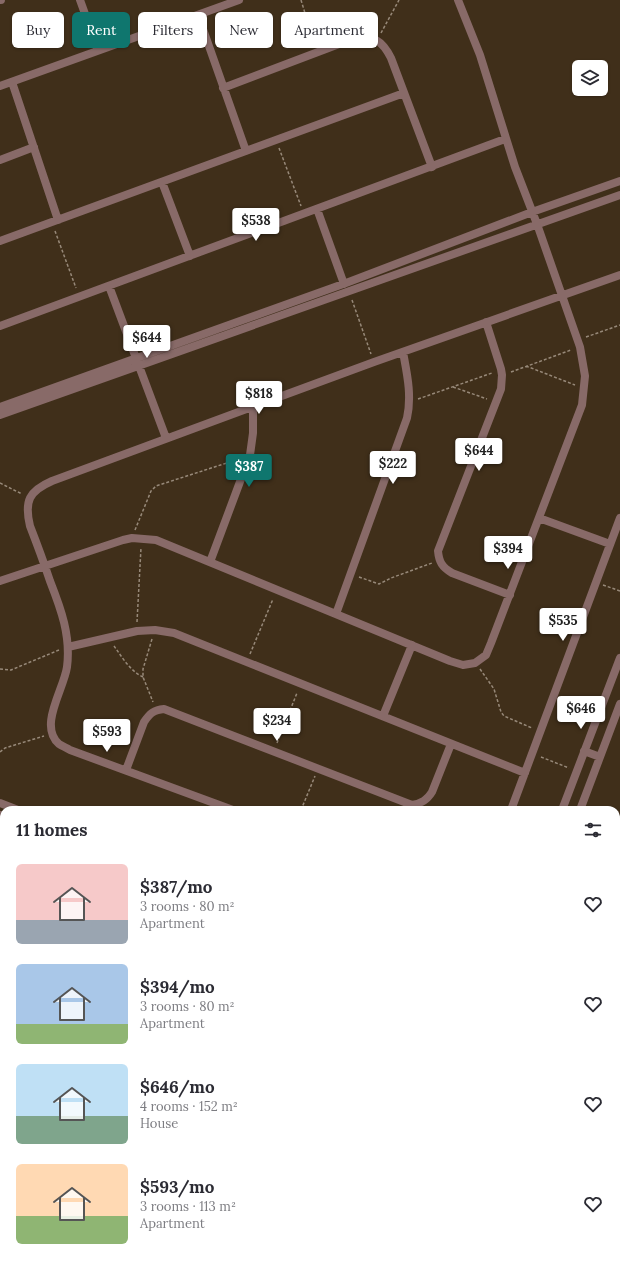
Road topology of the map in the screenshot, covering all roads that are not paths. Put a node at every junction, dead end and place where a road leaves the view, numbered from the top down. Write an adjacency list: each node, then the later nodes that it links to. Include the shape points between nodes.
1 (80, 0): 7 (street)
2 (239, 0): 4 (street)
3 (458, 0): 12 (street, via 480,55)
4 (204, 12)
5 (138, 36): 7 (street)
6 (207, 41): 10 (street)
7 (98, 50): 8 (street)
8 (12, 82): 9 (street); 13 (street)
9 (0, 86)
10 (223, 88): 11 (street, via 355,38 366,37 377,40 386,48); 14 (street)
11 (404, 94): 14 (street); 16 (street)
12 (505, 139): 16 (street); 21 (street)
13 (34, 147): 15 (street); 22 (street)
14 (246, 151): 18 (street)
15 (0, 160)
16 (432, 167): 20 (street)
17 (620, 180): 21 (street)
18 (162, 182): 22 (street); 25 (street)
19 (620, 195): 23 (street)
20 (317, 209): 25 (street); 28 (street)
21 (532, 212): 23 (street); 28 (street)
22 (55, 221): 24 (street)
23 (537, 224): 28 (street); 29 (street)
24 (0, 241)
25 (190, 256): 27 (street)
26 (620, 275): 29 (street)
27 (109, 286): 31 (street); 33 (street)
28 (346, 287): 33 (street)
29 (563, 295): 30 (street); 38 (street, via 579,343 585,376 584,389 582,405)
30 (486, 322): 32 (street); 44 (street, via 502,372 501,390 438,551 439,560 444,568 452,573)
31 (0, 326)
32 (403, 352): 34 (street); 45 (street, via 410,402 407,418)
33 (137, 362): 35 (street); 36 (street); 37 (street)
34 (253, 406): 37 (street); 41 (street, via 250,455)
35 (0, 407)
36 (0, 415)
37 (166, 438): 42 (street, via 39,487 30,498 27,512)
38 (539, 518): 40 (street); 44 (street)
39 (620, 518): 40 (street)
40 (610, 544): 55 (street)
41 (210, 562): 42 (street, via 156,540 132,538); 45 (street)
42 (45, 566): 43 (street); 47 (street, via 62,612)
43 (0, 581)
44 (510, 595): 46 (street, via 486,655 475,663 463,665)
45 (336, 614): 46 (street)
46 (412, 645): 50 (street)
47 (68, 647): 50 (street, via 137,631 174,633); 54 (street, via 67,668 50,722 52,734 59,744 70,750)
48 (620, 658): 52 (street)
49 (620, 704): 53 (street)
50 (383, 716): 51 (street)
51 (451, 744): 54 (street, via 428,799 412,805 164,709 149,714 144,722); 55 (street)
52 (584, 751): 53 (street); 58 (street)
53 (600, 757): 59 (street)
54 (126, 770): 56 (street)
55 (525, 773): 57 (street)
56 (216, 806)
57 (513, 806)
58 (563, 806)
59 (582, 806)

